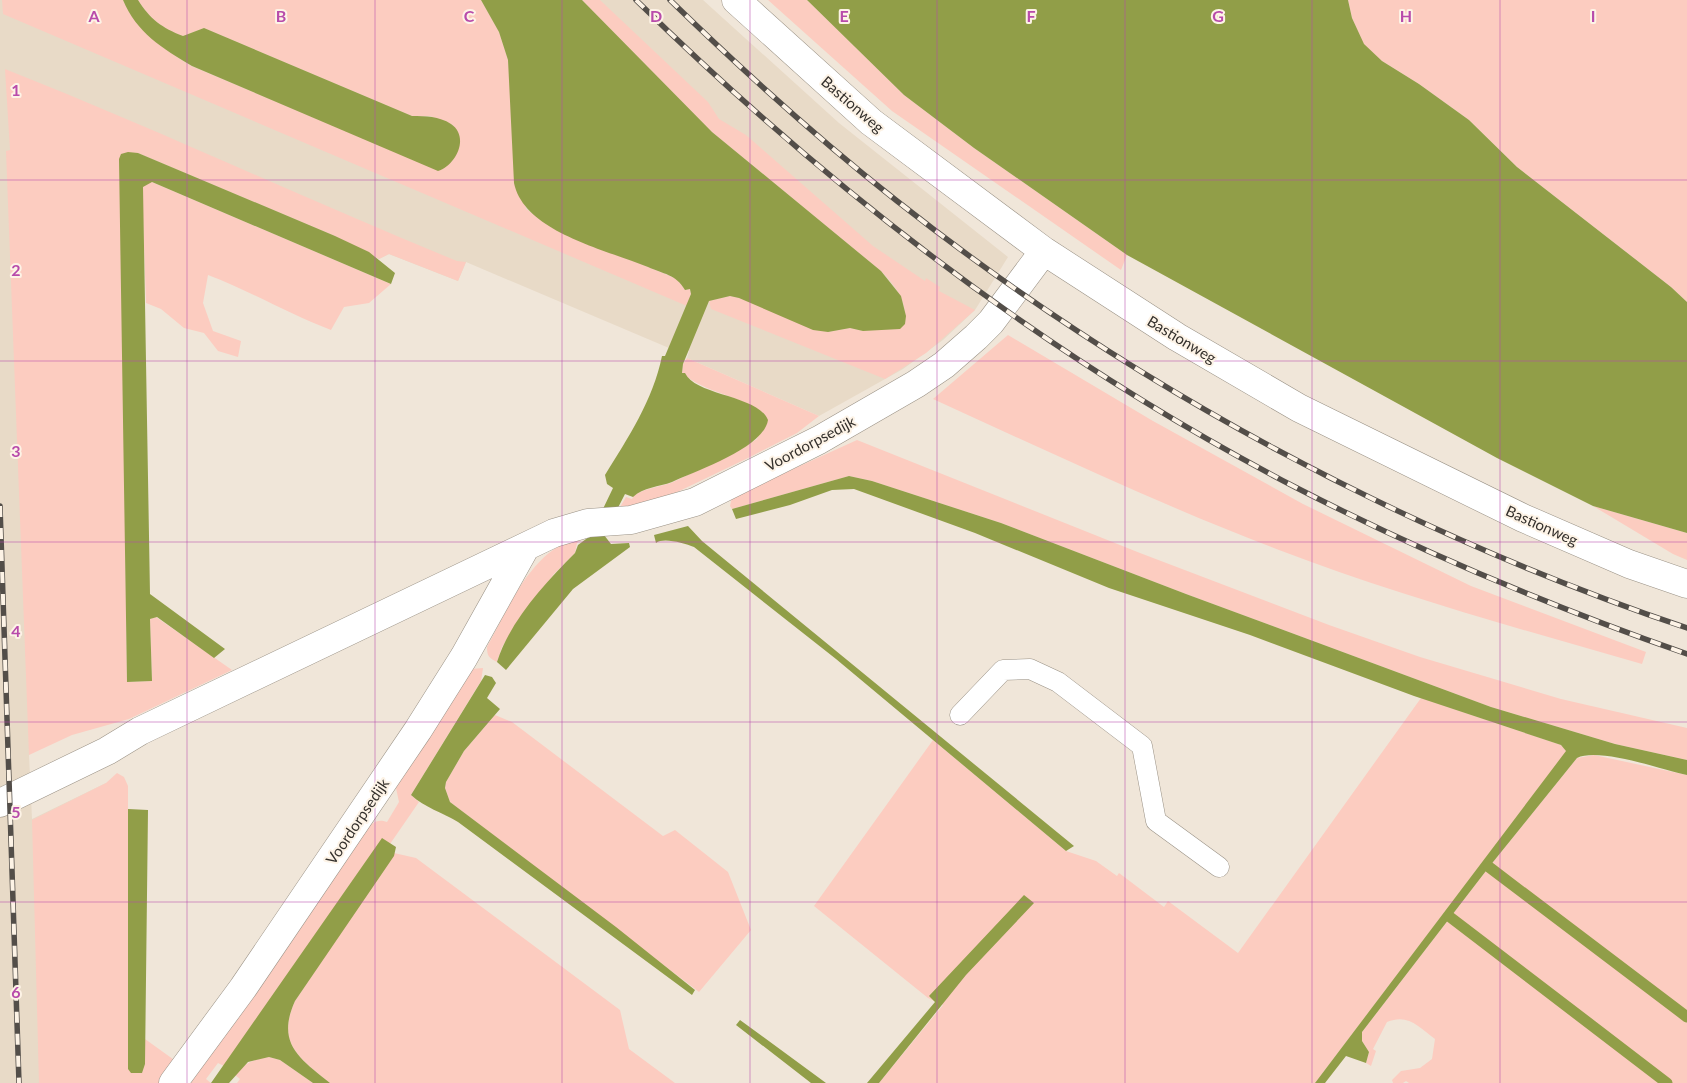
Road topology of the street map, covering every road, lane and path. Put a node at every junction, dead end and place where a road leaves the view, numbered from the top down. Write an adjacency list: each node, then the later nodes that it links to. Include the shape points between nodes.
1 (736, 0): 2 (street, Bastionweg, via 871,122)
2 (1044, 251): 3 (street, Voordorpsedijk, via 991,322 960,352 928,377 820,440 694,502 631,520 588,523 554,533); 4 (street, Bastionweg, via 1177,337 1299,408 1522,518 1629,564)
3 (525, 548): 6 (street, Voordorpsedijk, via 140,731 107,751); 8 (street, Voordorpsedijk, via 464,657 413,738 243,988)
4 (1687, 584)
5 (960, 715): 7 (lane, via 1003,670 1030,669 1058,682 1142,746 1156,821)
6 (0, 803)
7 (1220, 867)
8 (173, 1083)

